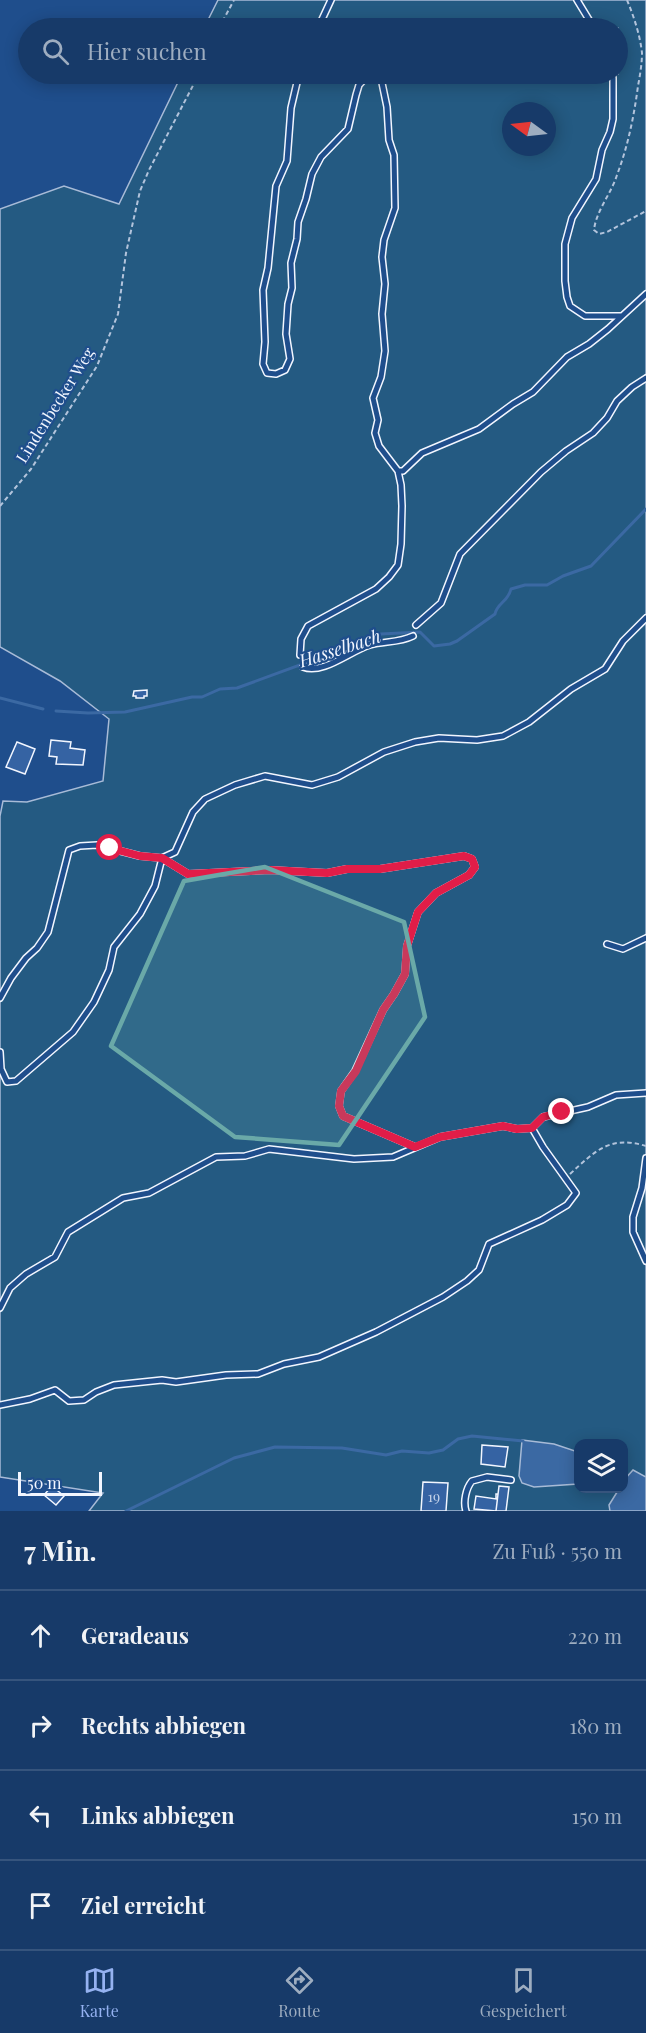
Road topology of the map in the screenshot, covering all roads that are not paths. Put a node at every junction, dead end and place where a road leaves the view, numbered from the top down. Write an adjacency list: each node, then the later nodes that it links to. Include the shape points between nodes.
1 (331, 0): 3 (lane)
2 (577, 0): 4 (lane)
3 (323, 18)
4 (588, 18)
5 (297, 84): 6 (lane, via 287,161 276,186 263,290 262,364 267,373 276,374 285,370 290,359 286,334 291,263 312,174 321,157 348,129)
6 (361, 84)
7 (382, 84): 12 (lane, via 394,155 395,208 382,257 385,351 373,398 379,446)
8 (613, 84): 10 (lane, via 613,119 596,179 572,218 565,244 565,281 570,306 585,316)
9 (646, 294): 10 (lane)
10 (623, 316): 12 (lane, via 567,357 533,392 479,429 422,453)
11 (646, 378): 14 (lane, via 617,401 593,433 541,472 460,554 441,603)
12 (398, 471): 16 (lane, via 402,506 398,565 376,589 308,626 301,639)
13 (646, 618): 18 (lane, via 623,641 606,669 503,736 415,742 312,785 265,776 235,785 205,799 193,812 175,852)
14 (416, 625)
15 (413, 636): 17 (lane, via 370,645 318,669)
16 (300, 655)
17 (303, 667)
18 (162, 858): 21 (lane, via 97,845 69,850 48,932); 22 (lane, via 155,886 140,914 114,947 109,970 94,1002 73,1032 16,1081 8,1082); 25 (lane, via 188,874 270,870 327,873 464,856 472,859 475,867 469,875 436,893 418,912 407,946 405,974 383,1010 356,1071 341,1091 339,1106 343,1116)
19 (646, 938): 20 (lane, via 623,949)
20 (607, 944)
21 (0, 998)
22 (0, 1052)
23 (646, 1093): 24 (lane, via 616,1095 588,1107 543,1117)
24 (532, 1128): 25 (lane, via 503,1126 440,1137); 29 (lane, via 576,1193 567,1205 542,1220 489,1244 479,1270 467,1281 395,1322 319,1357 258,1374 114,1385 84,1400 69,1401 55,1390)
25 (415, 1147): 28 (lane, via 393,1157 354,1160 268,1149 244,1156 216,1157 149,1193 123,1198 68,1232 55,1257 10,1288)
26 (646, 1158): 27 (lane, via 633,1217 633,1232)
27 (646, 1261)
28 (0, 1308)
29 (0, 1405)
30 (511, 1480): 31 (lane, via 488,1477 472,1481)
31 (466, 1511)

